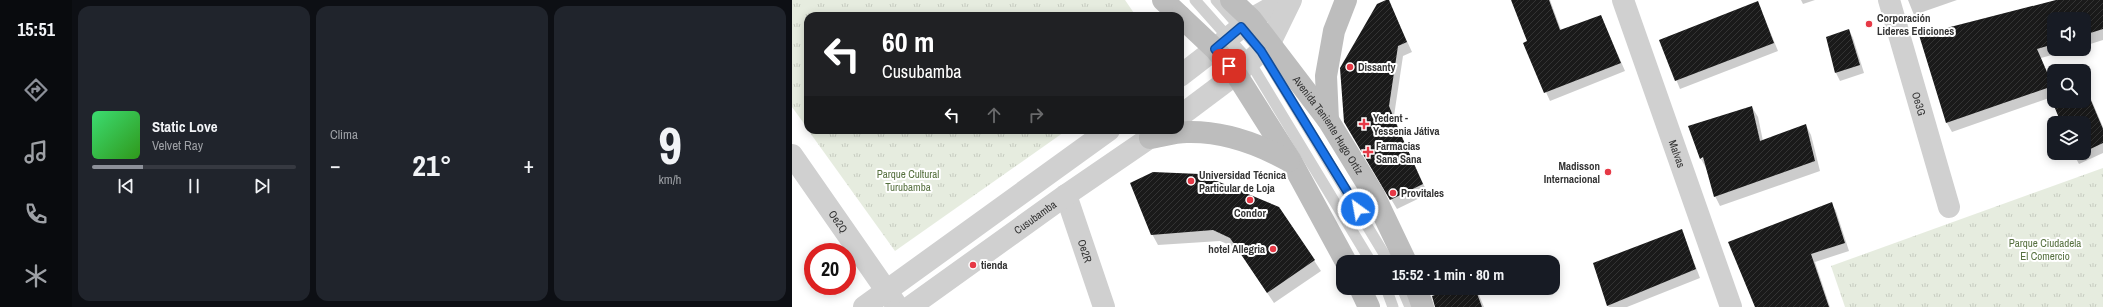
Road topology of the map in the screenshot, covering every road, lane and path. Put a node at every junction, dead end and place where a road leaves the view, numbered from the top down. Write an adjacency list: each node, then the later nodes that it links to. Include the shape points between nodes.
1 (1194, 0): 10 (lane)
2 (1216, 0): 10 (lane)
3 (1231, 0): 10 (main road, Avenida Teniente Hugo Ortiz)
4 (1285, 0): 10 (street)
5 (1291, 0): 11 (street)
6 (1346, 0): 14 (main road, via 1334,31 1326,76)
7 (1623, 0): 38 (street, Malvas)
8 (1889, 0): 21 (street, Oe3G)
9 (1184, 15): 10 (main road, Avenida Teniente Hugo Ortiz)
10 (1234, 33): 11 (main road, Avenida Teniente Hugo Ortiz); 11 (main road, Avenida Teniente Hugo Ortiz); 12 (street)
11 (1254, 58): 13 (street); 14 (main road, Avenida Teniente Hugo Ortiz); 19 (main road, Avenida Teniente Hugo Ortiz); 23 (lane); 24 (lane)
12 (1184, 73)
13 (1184, 113)
14 (1328, 120): 25 (main road, Avenida Teniente Hugo Ortiz, via 1374,195)
15 (1184, 132): 19 (main road, via 1223,134 1258,144)
16 (1104, 134): 30 (street)
17 (1156, 134): 20 (street, Cusubamba)
18 (792, 155): 30 (street, Oe2Q)
19 (1290, 161): 22 (main road, Avenida Teniente Hugo Ortiz)
20 (1066, 195): 32 (street, Cusubamba); 33 (street, Oe2R)
21 (1949, 207)
22 (1342, 255)
23 (1367, 255)
24 (1384, 255)
25 (1403, 255)
26 (1363, 295): 34 (main road)
27 (1389, 295): 35 (lane)
28 (1405, 295): 36 (lane)
29 (1419, 295): 37 (main road)
30 (892, 299): 31 (street)
31 (864, 307)
32 (910, 307)
33 (1104, 307)
34 (1369, 307)
35 (1394, 307)
36 (1410, 307)
37 (1423, 307)
38 (1732, 307)

